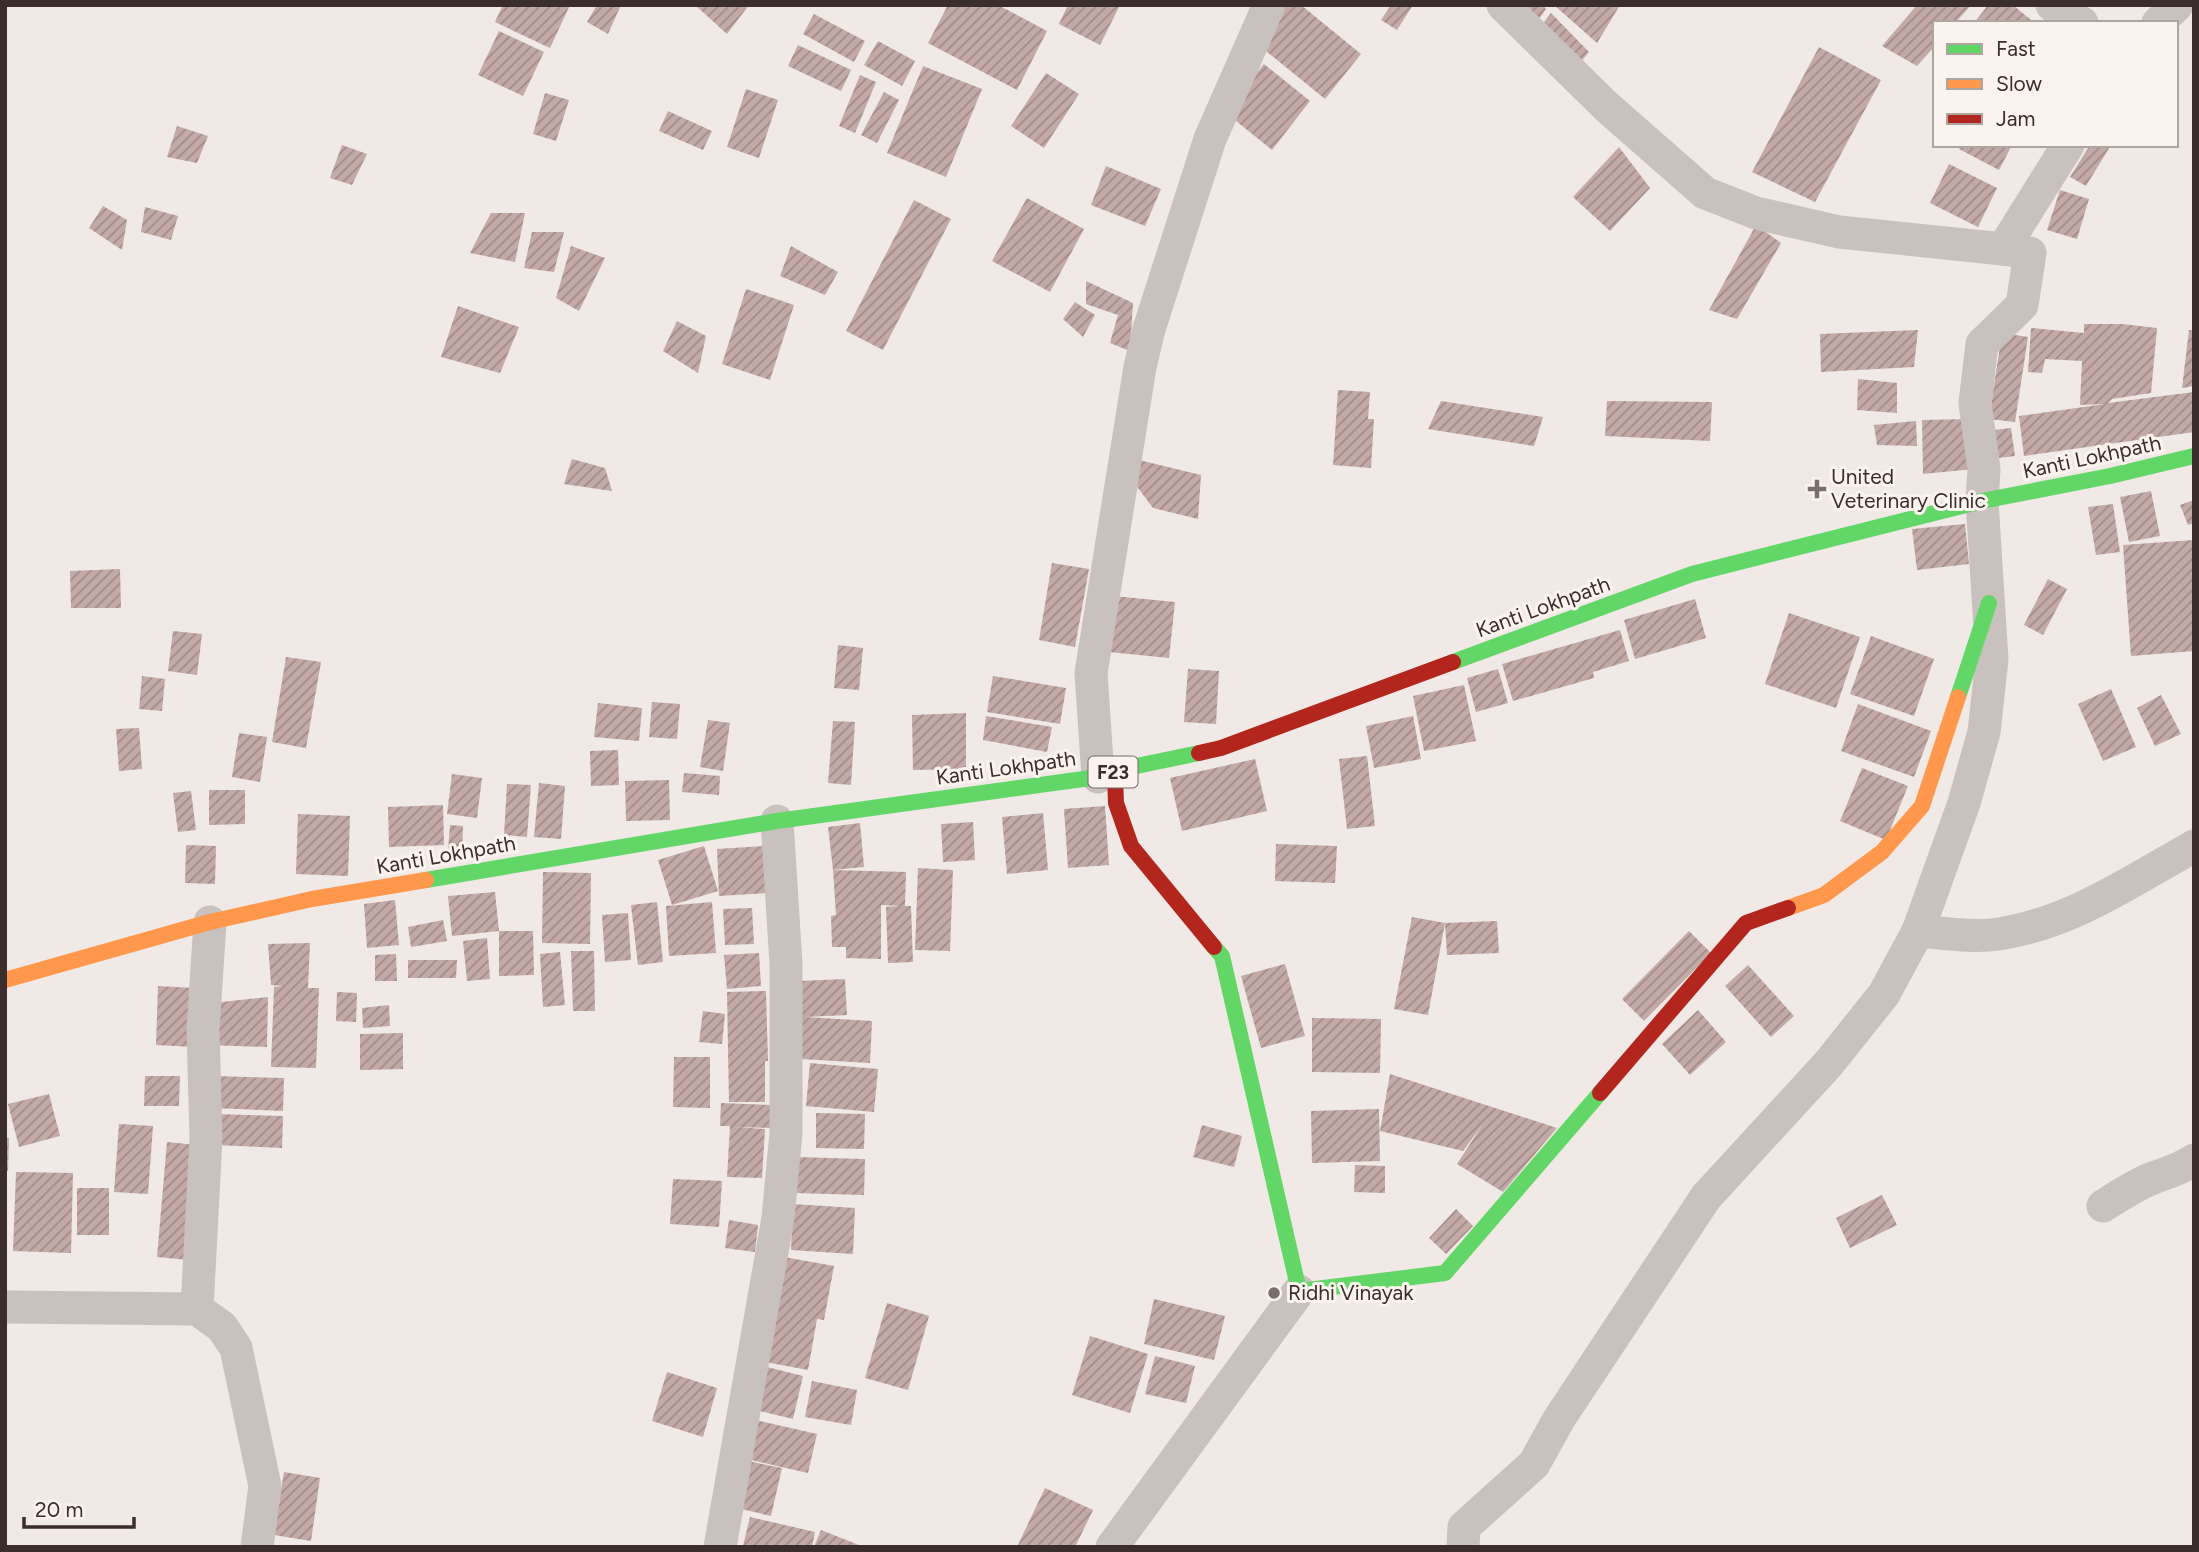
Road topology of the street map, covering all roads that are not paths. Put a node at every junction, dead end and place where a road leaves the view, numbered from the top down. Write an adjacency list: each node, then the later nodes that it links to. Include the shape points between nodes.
1 (1269, 5): 12 (street, via 1210,139 1140,367 1091,673)
2 (1503, 5): 8 (street, via 1607,107 1705,193 1756,213 1839,232)
3 (2052, 5): 5 (street)
4 (2176, 5): 6 (street)
5 (2079, 21)
6 (2160, 21)
7 (2067, 147): 8 (street)
8 (2003, 248): 10 (street, via 2030,253 2022,305 1982,344 1975,404 1984,469)
9 (2194, 456): 10 (main road, Kanti Lokhpath / F23)
10 (1982, 501): 11 (street); 12 (main road, Kanti Lokhpath / F23, via 1692,575 1221,748)
11 (1989, 603): 16 (street, via 1992,659 1984,732); 20 (main road, via 1922,806 1882,852 1824,895 1746,923 1445,1273)
12 (1110, 773): 13 (main road, Kanti Lokhpath / F23); 20 (main road, via 1115,777 1116,803 1130,846 1222,956)
13 (776, 821): 15 (main road, Kanti Lokhpath / F23, via 312,899); 24 (street, via 786,964 786,1133 778,1218)
14 (2194, 846): 16 (street, via 2057,919 1996,934)
15 (210, 922): 17 (main road, Kanti Lokhpath / F23); 22 (street)
16 (1918, 931): 26 (street, via 1884,994 1829,1063 1706,1198 1534,1464 1464,1527)
17 (5, 980)
18 (2194, 1160): 19 (street)
19 (2103, 1206)
20 (1299, 1291): 25 (street)
21 (8, 1307): 22 (street)
22 (197, 1309): 23 (street, via 222,1327 236,1348 265,1486)
23 (257, 1547)
24 (720, 1547)
25 (1112, 1547)
26 (1463, 1547)

